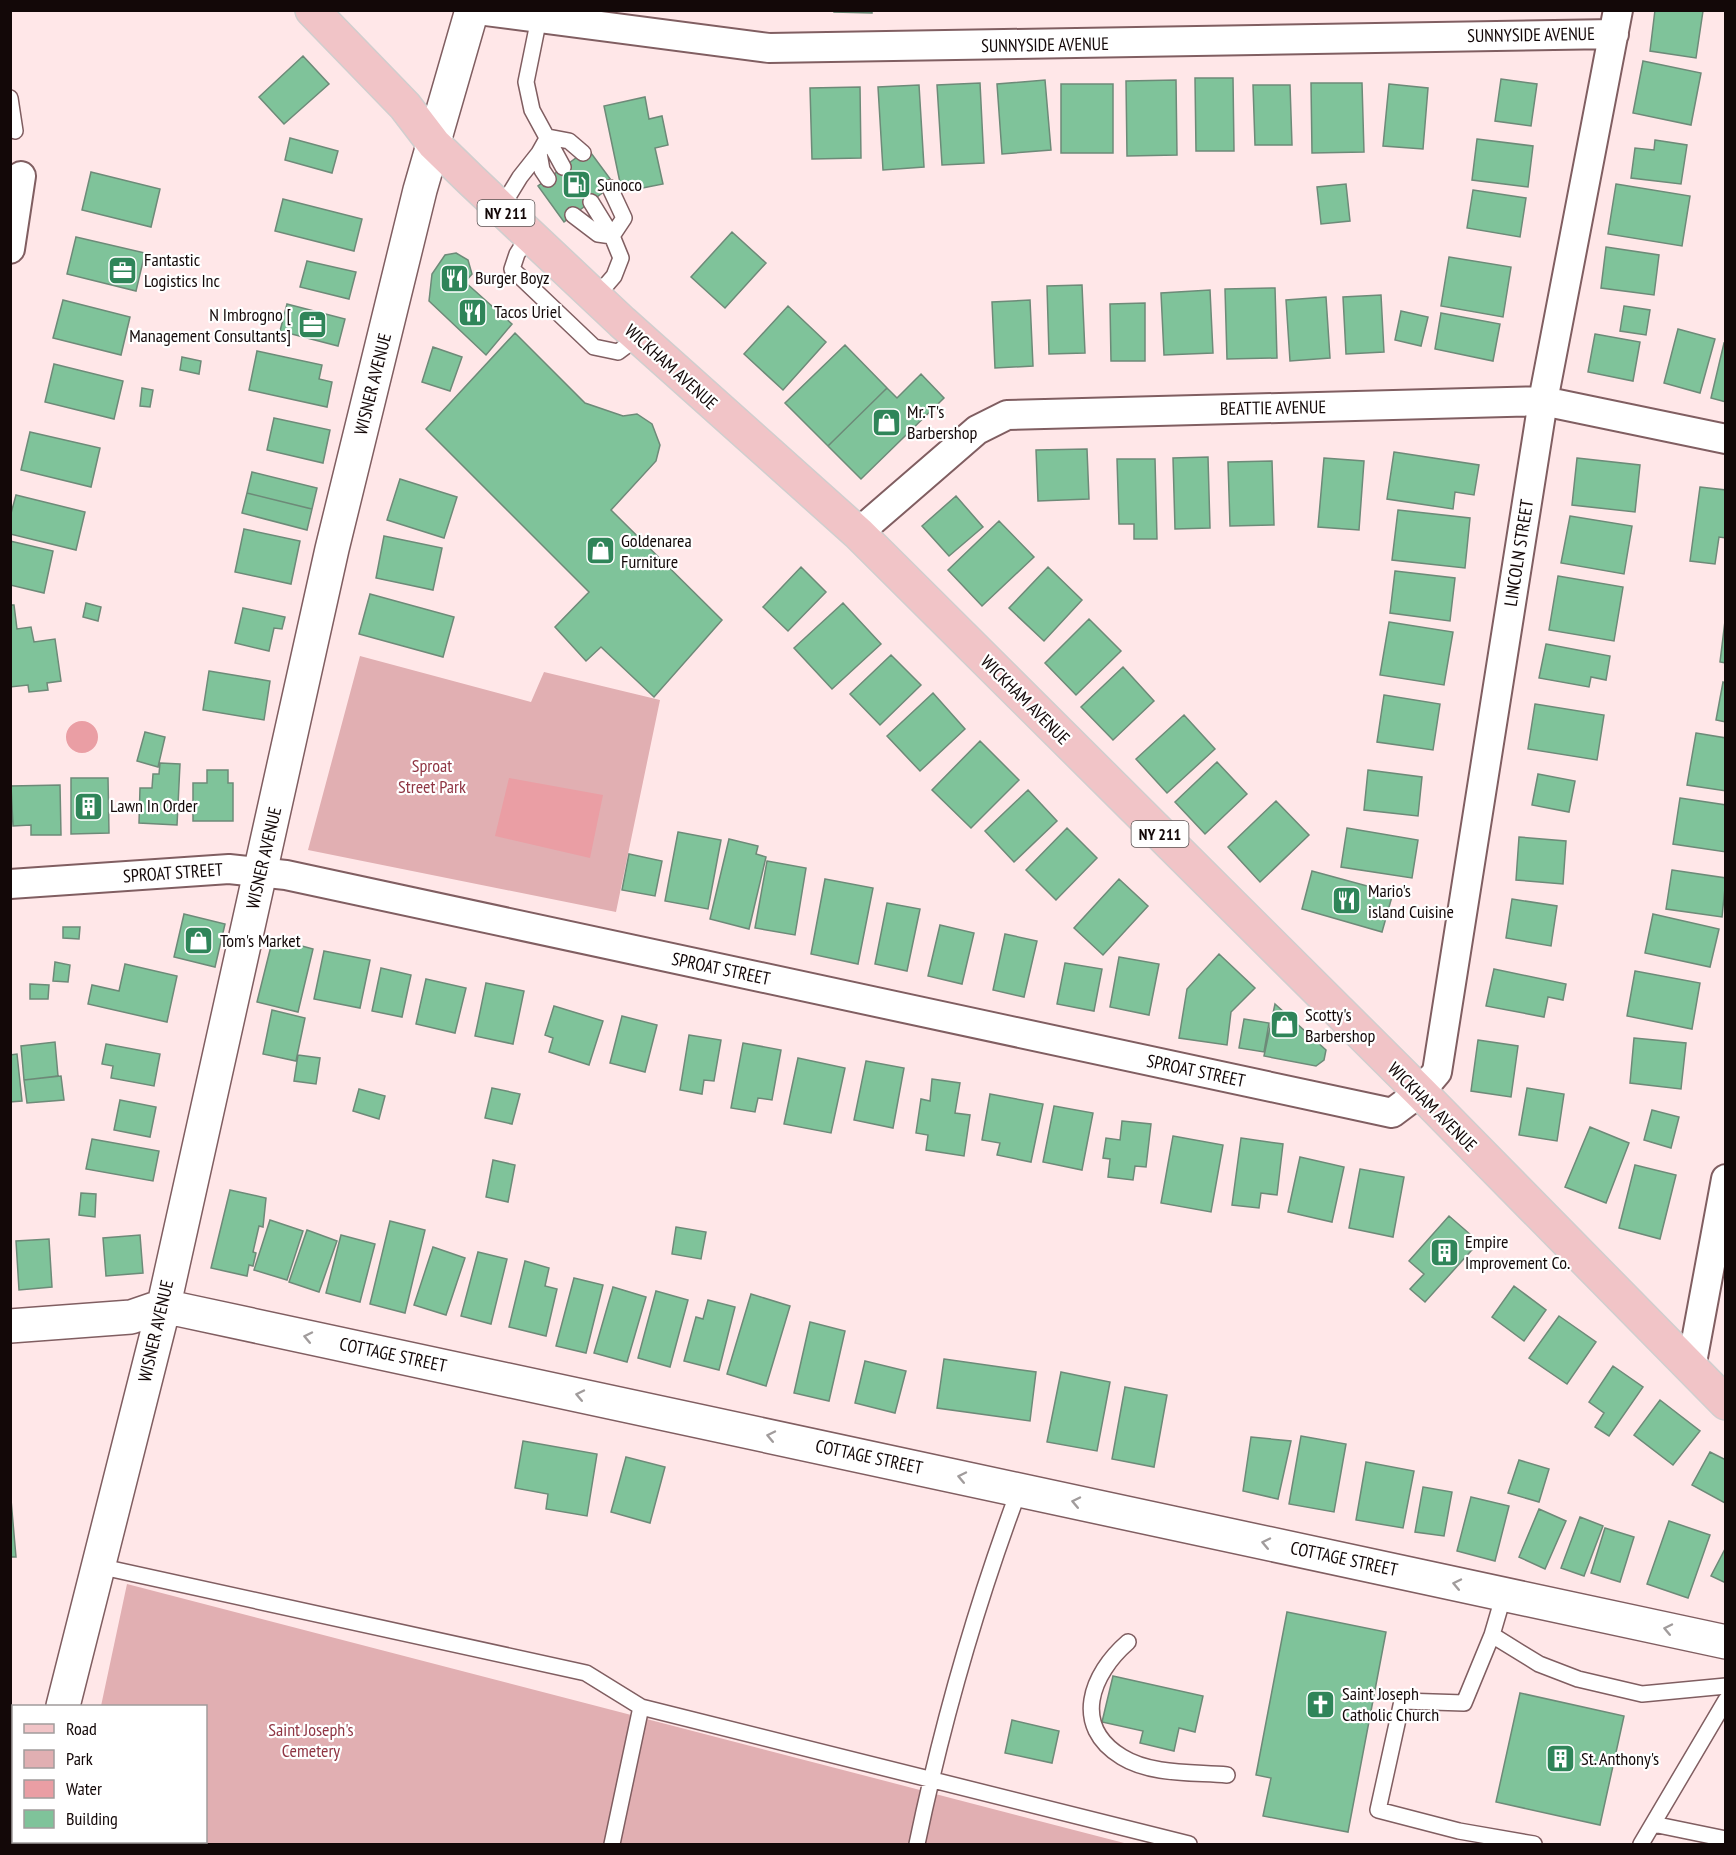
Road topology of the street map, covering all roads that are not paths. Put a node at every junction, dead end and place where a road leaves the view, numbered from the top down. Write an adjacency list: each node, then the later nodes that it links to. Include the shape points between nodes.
1 (312, 10): 9 (main road, WICKHAM AVENUE / NY 211, via 405,106)
2 (472, 10): 9 (street, WISNER AVENUE)
3 (478, 10): 4 (street, SUNNYSIDE AVENUE)
4 (539, 18): 5 (street, SUNNYSIDE AVENUE, via 769,48); 8 (lane, via 526,82 532,110)
5 (1616, 22): 24 (street, LINCOLN STREET)
6 (10, 98): 7 (lane)
7 (15, 131)
8 (548, 137): 10 (lane); 11 (lane, via 569,141); 12 (lane)
9 (434, 144): 17 (main road, WICKHAM AVENUE / NY 211); 27 (street, WISNER AVENUE, via 332,549)
10 (539, 153): 14 (lane); 17 (lane)
11 (583, 153)
12 (564, 167)
13 (21, 176): 21 (street)
14 (548, 179)
15 (610, 188): 20 (lane, via 624,218)
16 (591, 202): 20 (lane)
17 (501, 208): 19 (main road, WICKHAM AVENUE / NY 211)
18 (573, 215): 20 (lane, via 598,234)
19 (529, 235): 22 (main road, WICKHAM AVENUE / NY 211); 23 (lane, via 512,269 594,347 618,352)
20 (612, 236): 22 (lane, via 621,258 614,276)
21 (10, 249)
22 (595, 298): 23 (main road, WICKHAM AVENUE / NY 211)
23 (638, 337): 26 (main road, WICKHAM AVENUE / NY 211)
24 (1543, 401): 25 (street, BEATTIE AVENUE); 26 (street, BEATTIE AVENUE, via 1007,415 977,430); 29 (street, LINCOLN STREET, via 1437,1072)
25 (1725, 439)
26 (858, 533): 29 (main road, WICKHAM AVENUE / NY 211)
27 (262, 872): 28 (street, SPROAT STREET, via 229,869); 29 (street, SPROAT STREET, via 1392,1113); 31 (street, WISNER AVENUE)
28 (10, 884)
29 (1419, 1092): 33 (main road, WICKHAM AVENUE / NY 211)
30 (1725, 1179): 33 (street)
31 (163, 1306): 32 (street, via 131,1317); 35 (street, COTTAGE STREET, one-way to 31); 36 (street, WISNER AVENUE)
32 (10, 1326)
33 (1691, 1368): 34 (main road, WICKHAM AVENUE / NY 211)
34 (1725, 1403)
35 (1019, 1490): 37 (street, COTTAGE STREET, one-way to 35); 46 (lane, via 987,1575)
36 (98, 1566): 43 (street, WISNER AVENUE); 44 (lane, via 586,1673)
37 (1504, 1594): 38 (lane); 40 (street, COTTAGE STREET, one-way to 37)
38 (1492, 1635): 41 (lane, via 1558,1672 1642,1694); 48 (lane, via 1464,1703 1402,1701 1378,1810)
39 (1128, 1642): 45 (lane, via 1096,1679 1091,1696 1093,1721 1100,1737 1122,1757 1152,1768)
40 (1725, 1642)
41 (1725, 1686)
42 (1725, 1700): 47 (lane)
43 (63, 1705)
44 (641, 1707): 46 (lane); 50 (lane)
45 (1227, 1775)
46 (930, 1781): 51 (lane); 52 (lane)
47 (1653, 1824): 49 (lane); 54 (lane)
48 (1458, 1838): 53 (lane)
49 (1725, 1839)
50 (612, 1845)
51 (917, 1845)
52 (1188, 1845)
53 (1534, 1845)
54 (1641, 1845)

